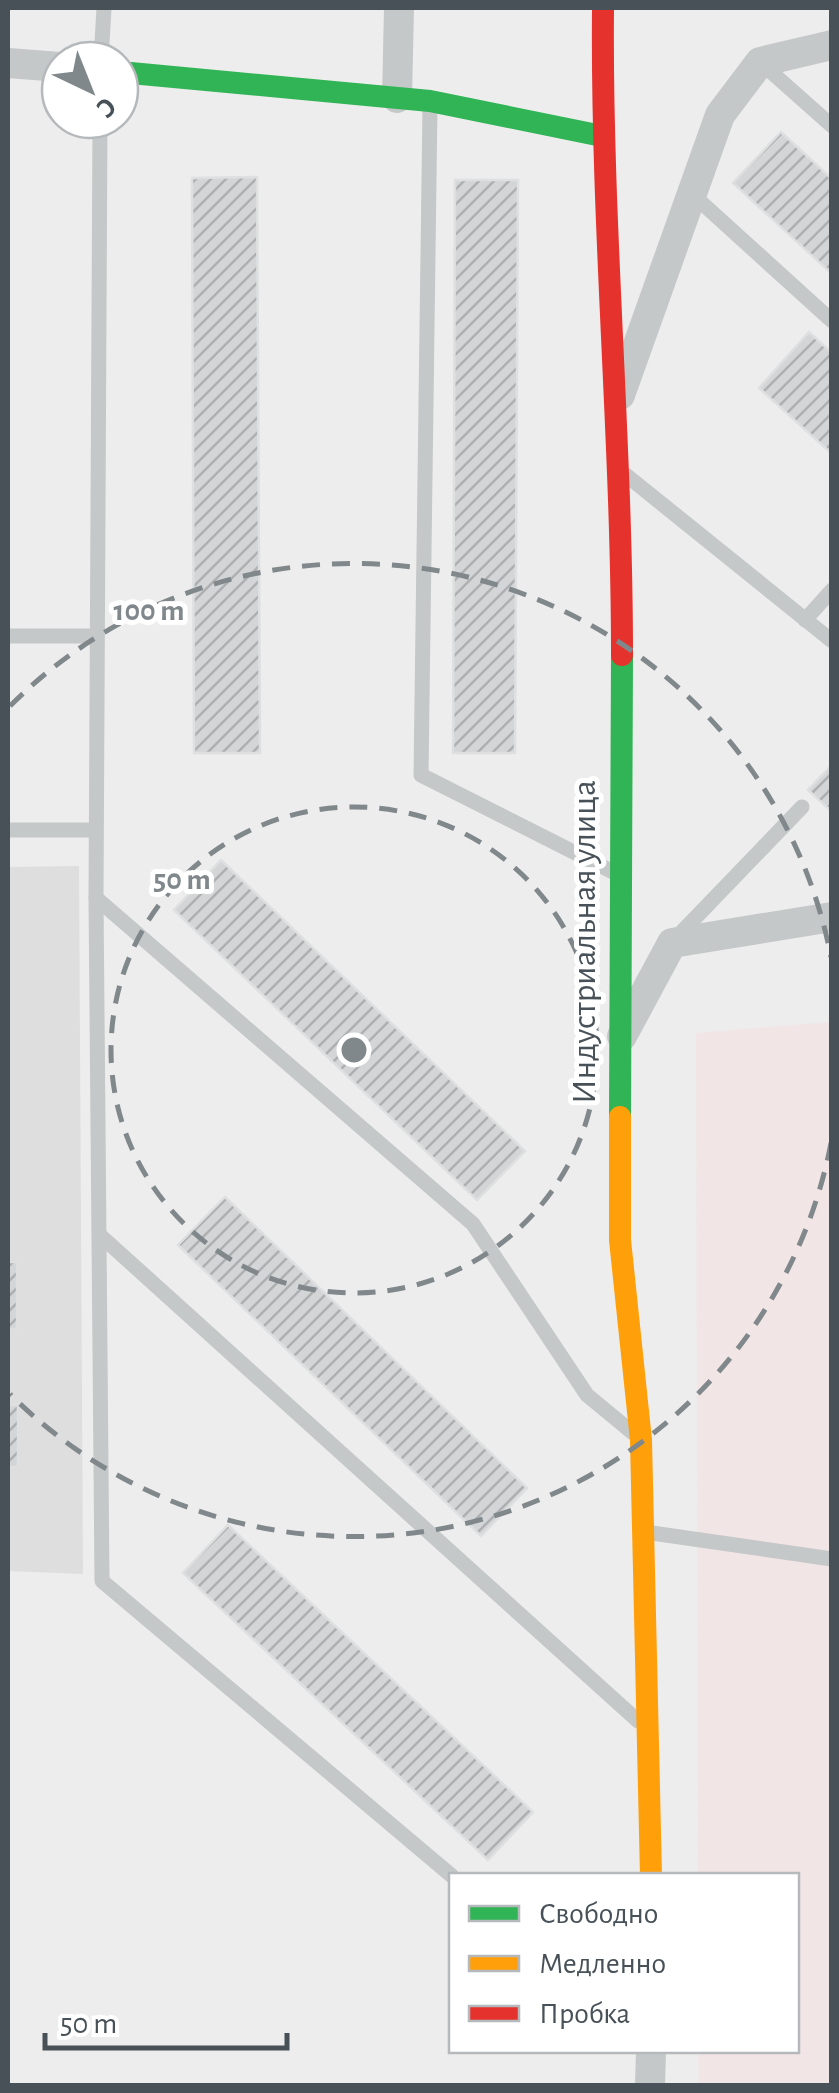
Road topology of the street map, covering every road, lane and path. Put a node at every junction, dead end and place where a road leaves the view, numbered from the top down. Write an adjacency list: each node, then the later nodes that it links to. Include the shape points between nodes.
1 (104, 8): 4 (lane)
2 (398, 8): 10 (street)
3 (602, 8): 13 (street, Индустриальная улица)
4 (102, 40)
5 (832, 45): 6 (street)
6 (760, 62): 12 (lane); 15 (street, via 720,115)
7 (8, 63): 8 (street)
8 (40, 66)
9 (140, 74): 10 (street)
10 (397, 98): 11 (street)
11 (430, 101): 13 (street); 27 (lane, via 422,775)
12 (832, 126)
13 (602, 136): 17 (street, Индустриальная улица)
14 (100, 140): 22 (lane)
15 (692, 194): 16 (lane); 17 (street)
16 (832, 320)
17 (617, 403): 18 (street, Индустриальная улица)
18 (619, 470): 20 (lane); 27 (street, Индустриальная улица)
19 (832, 590): 20 (lane)
20 (805, 620): 23 (lane)
21 (8, 636): 22 (lane)
22 (96, 636): 26 (lane)
23 (832, 642)
24 (802, 807): 30 (lane)
25 (8, 830): 26 (lane)
26 (95, 830): 28 (lane)
27 (623, 877): 31 (street, Индустриальная улица)
28 (96, 898): 32 (lane); 33 (lane, via 473,1224 587,1394)
29 (832, 917): 30 (street)
30 (672, 943): 31 (street)
31 (621, 1039): 33 (street, Индустриальная улица, via 620,1240)
32 (102, 1237): 36 (lane); 37 (lane, via 102,1581)
33 (642, 1440): 34 (street, Индустриальная улица)
34 (645, 1532): 35 (lane); 36 (street, Индустриальная улица)
35 (832, 1559)
36 (648, 1730): 38 (street, Индустриальная улица)
37 (449, 1873)
38 (651, 1873)
39 (651, 2053): 40 (street)
40 (650, 2086)

